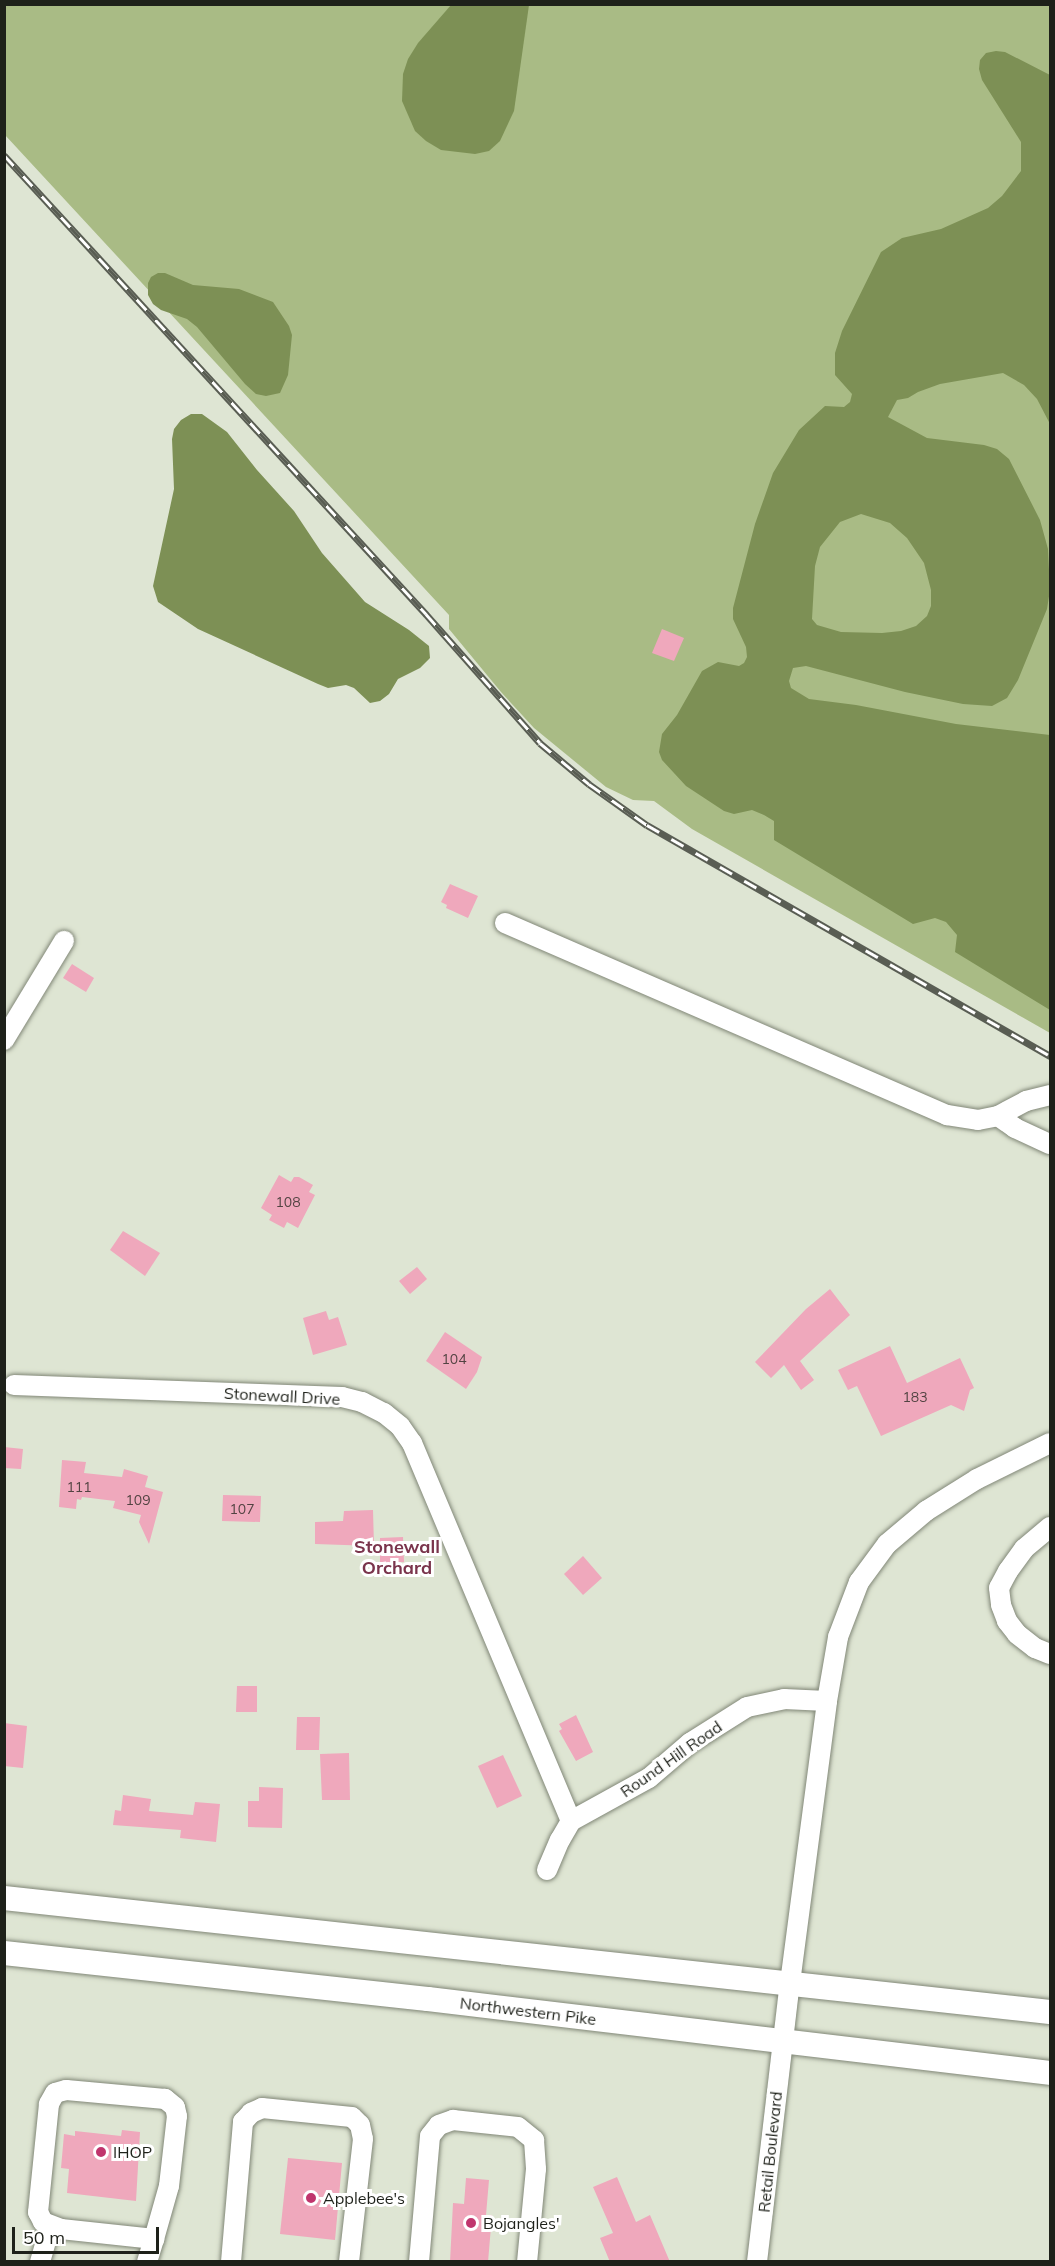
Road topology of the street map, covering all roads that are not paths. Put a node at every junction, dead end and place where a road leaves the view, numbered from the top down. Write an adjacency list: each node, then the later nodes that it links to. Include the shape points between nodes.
1 (505, 923): 5 (street, via 947,1115 978,1120)
2 (64, 941): 3 (street)
3 (4, 1040)
4 (1050, 1095): 5 (street, via 1026,1101)
5 (998, 1116): 6 (street)
6 (1050, 1144)
7 (14, 1385): 12 (street, Stonewall Drive, via 342,1397 384,1413 412,1443)
8 (1050, 1443): 11 (street, via 977,1479 926,1511 887,1544 859,1582 842,1626)
9 (1050, 1527): 10 (street, via 1024,1549 999,1588 1007,1621 1017,1634)
10 (1050, 1654)
11 (827, 1701): 12 (street, Round Hill Road, via 784,1699 747,1707 690,1743 649,1778); 16 (street)
12 (572, 1821): 13 (street)
13 (547, 1870)
14 (4, 1898): 16 (main road)
15 (4, 1953): 18 (main road, Northwestern Pike)
16 (790, 1983): 17 (main road); 18 (street)
17 (1050, 2012)
18 (782, 2042): 19 (main road, Northwestern Pike); 28 (street, Retail Boulevard)
19 (1050, 2073)
20 (50, 2227): 21 (street); 21 (street, via 38,2212 49,2104 55,2093 66,2090 165,2099 175,2107 177,2116 169,2186); 22 (street)
21 (154, 2239): 23 (street)
22 (40, 2262)
23 (147, 2262)
24 (231, 2262): 25 (street, via 243,2122 262,2108 352,2117 360,2125 363,2139)
25 (349, 2262)
26 (420, 2262): 27 (street, via 430,2136 439,2125 453,2120 518,2127 534,2140 536,2169)
27 (527, 2262)
28 (758, 2262)

